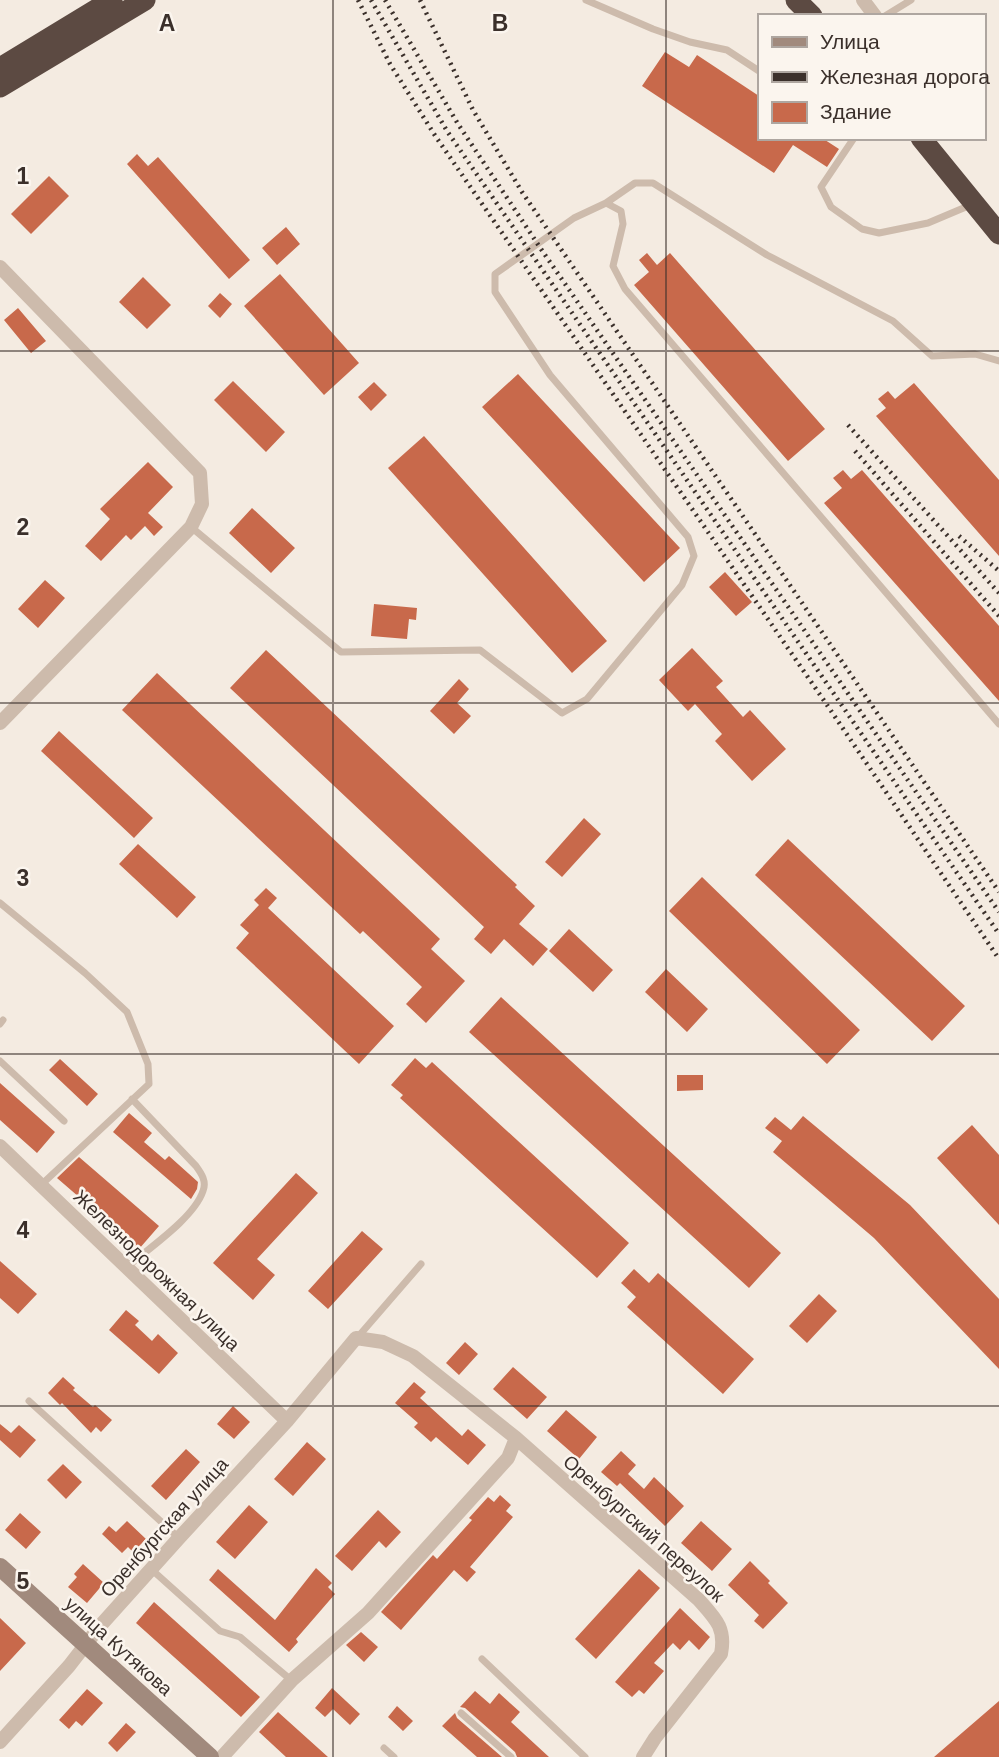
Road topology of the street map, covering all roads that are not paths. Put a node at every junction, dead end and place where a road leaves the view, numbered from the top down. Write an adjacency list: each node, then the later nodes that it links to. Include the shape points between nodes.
1 (112, 0): 8 (highway)
2 (145, 0): 10 (highway)
3 (586, 0): 9 (lane, via 653,29 727,50)
4 (796, 0): 6 (highway)
5 (911, 0): 7 (lane)
6 (810, 14)
7 (888, 14)
8 (0, 68)
9 (758, 70)
10 (0, 87)
11 (853, 140): 14 (lane, via 821,187 831,207 862,229 879,233 928,223)
12 (923, 140): 14 (highway)
13 (606, 203): 17 (lane, via 635,183 653,183 767,255 893,321 932,356 975,354); 18 (lane, via 574,218 495,274 495,292 550,375 688,537 694,556 682,585 587,699 562,713 480,650 341,652); 20 (lane, via 621,211 624,224 612,266 625,289)
14 (974, 204): 15 (highway)
15 (998, 232)
16 (0, 267): 18 (street, via 200,473 202,504)
17 (999, 362)
18 (191, 527): 19 (street)
19 (0, 723)
20 (999, 724)
21 (0, 903): 23 (lane, via 127,1012 148,1064 149,1084)
22 (0, 1062): 24 (lane)
23 (132, 1099): 26 (lane); 28 (lane, via 196,1166 204,1178 204,1190 189,1212)
24 (64, 1121)
25 (0, 1146): 26 (street, Железнодорожная улица)
26 (40, 1185): 28 (street, Железнодорожная улица)
27 (421, 1265): 29 (lane)
28 (126, 1268): 31 (street, Железнодорожная улица)
29 (356, 1338): 31 (street, Оренбургская улица); 32 (street, Оренбургский переулок, via 383,1342 413,1356)
30 (29, 1401): 33 (lane)
31 (287, 1421): 33 (street, Оренбургская улица)
32 (516, 1438): 38 (street, via 508,1458 368,1613); 47 (street, Оренбургский переулок, via 717,1620 724,1638 721,1654)
33 (179, 1538): 35 (street, Оренбургская улица)
34 (0, 1567): 36 (main road, улица Кутякова)
35 (151, 1569): 36 (street, Оренбургская улица); 38 (lane, via 220,1631 240,1637)
36 (87, 1646): 40 (street, Оренбургская улица); 42 (main road, улица Кутякова)
37 (482, 1659): 46 (lane)
38 (292, 1680): 43 (street)
39 (461, 1713): 45 (lane)
40 (0, 1742)
41 (384, 1748): 44 (lane)
42 (210, 1757)
43 (222, 1757)
44 (394, 1757)
45 (511, 1757)
46 (585, 1757)
47 (643, 1757)

